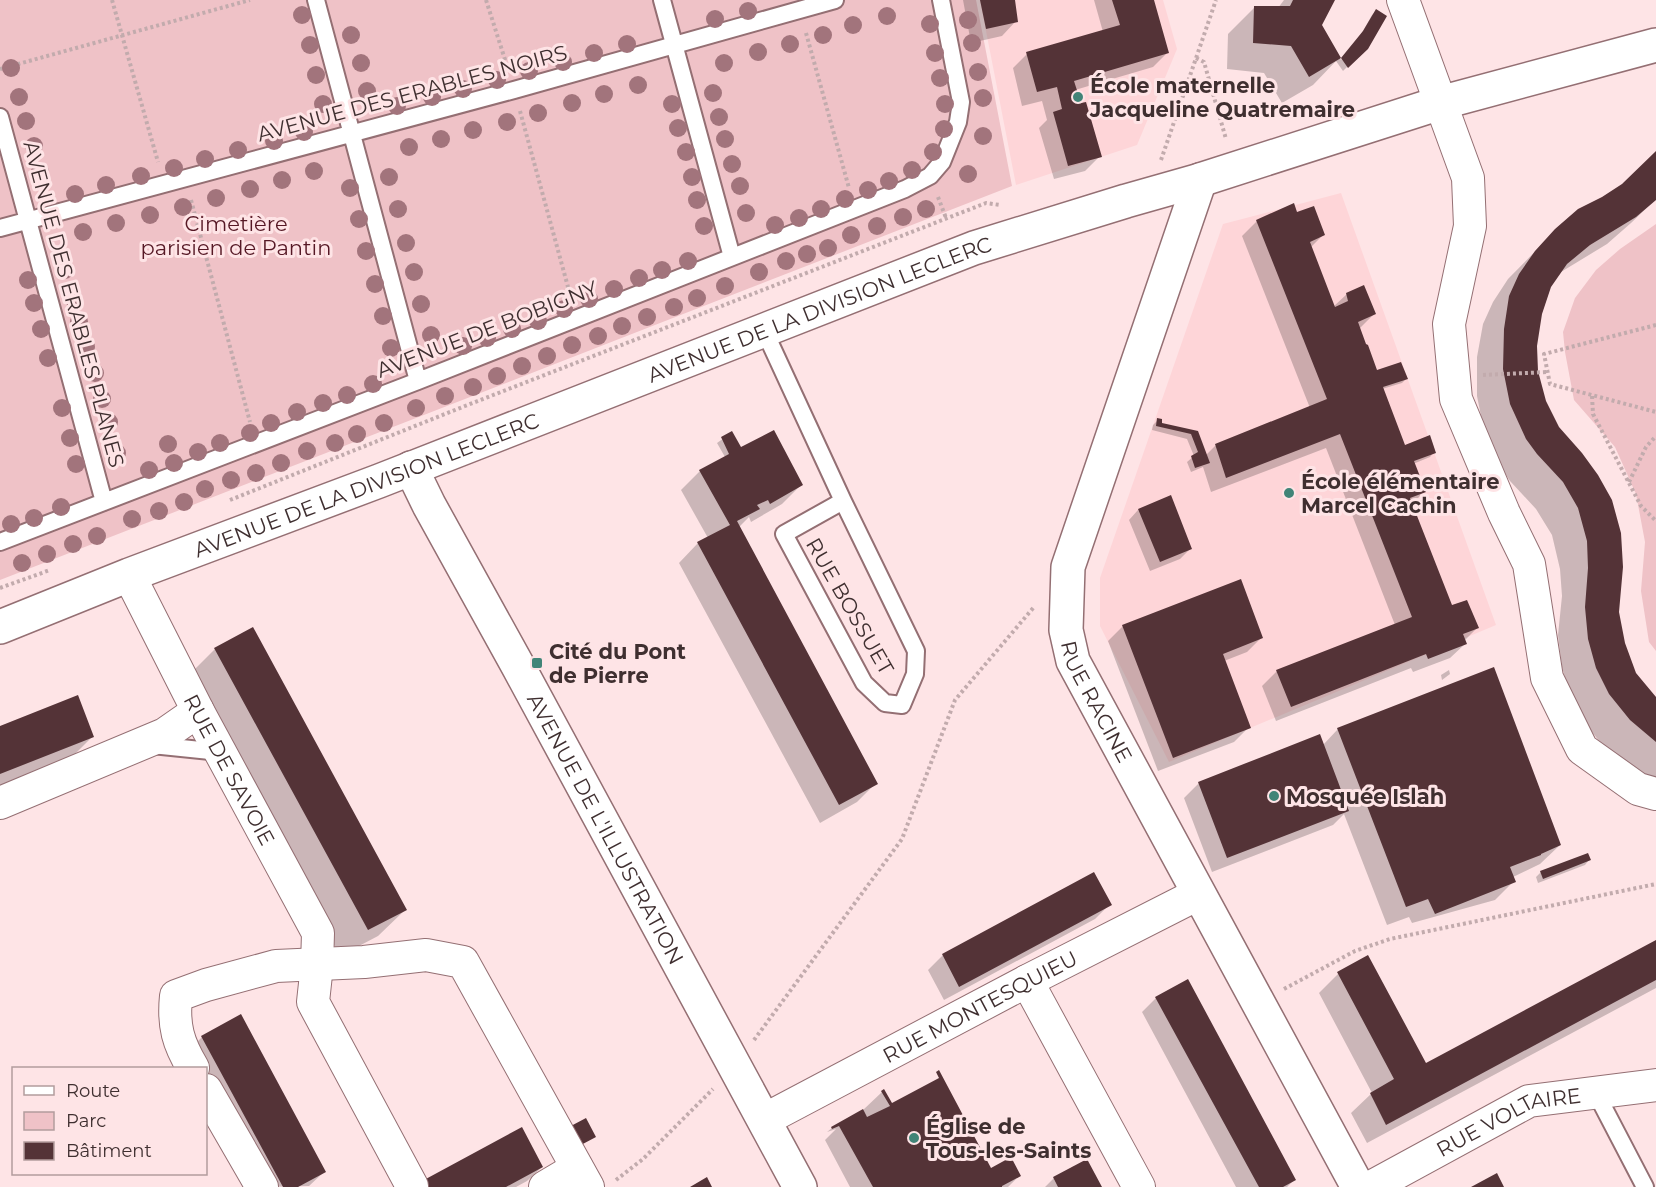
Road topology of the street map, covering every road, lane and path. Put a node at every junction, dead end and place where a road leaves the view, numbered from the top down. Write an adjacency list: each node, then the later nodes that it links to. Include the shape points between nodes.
1 (112, 0): 11 (path)
2 (250, 0): 11 (path)
3 (316, 0): 19 (lane)
4 (486, 0): 16 (path)
5 (662, 0): 13 (lane)
6 (835, 0): 10 (lane, AVENUE DES ERABLES NOIRS)
7 (941, 0): 25 (lane, AVENUE DE BOBIGNY, via 961,102 958,122 942,162 930,176)
8 (1216, 0): 14 (path)
9 (1403, 0): 17 (street)
10 (800, 9): 13 (lane, AVENUE DES ERABLES NOIRS); 25 (path)
11 (122, 36): 15 (path); 22 (path)
12 (1656, 45): 17 (street, AVENUE DE LA DIVISION LECLERC)
13 (675, 46): 16 (lane, AVENUE DES ERABLES NOIRS); 28 (lane)
14 (1196, 58): 21 (path, via 1204,62 1228,147 1213,151); 23 (path)
15 (0, 69)
16 (514, 90): 19 (lane, AVENUE DES ERABLES NOIRS); 29 (path)
17 (1440, 103): 21 (street, AVENUE DE LA DIVISION LECLERC); 33 (street, via 1468,178 1470,226 1449,324)
18 (0, 117): 26 (lane, AVENUE DES ERABLES PLANES)
19 (351, 133): 20 (lane, AVENUE DES ERABLES NOIRS); 34 (lane)
20 (185, 177): 22 (lane, AVENUE DES ERABLES NOIRS); 38 (path)
21 (1210, 177): 23 (street, AVENUE DE LA DIVISION LECLERC); 57 (street, RUE RACINE, via 1068,567 1066,630 1073,661)
22 (164, 183): 26 (lane, AVENUE DES ERABLES NOIRS)
23 (1148, 194): 31 (street, AVENUE DE LA DIVISION LECLERC, via 974,248)
24 (1003, 205): 43 (path, via 986,203)
25 (854, 209): 28 (lane, AVENUE DE BOBIGNY)
26 (28, 220): 27 (lane, AVENUE DES ERABLES NOIRS); 42 (lane, AVENUE DES ERABLES PLANES)
27 (0, 228)
28 (732, 257): 29 (lane, AVENUE DE BOBIGNY)
29 (577, 319): 34 (lane, AVENUE DE BOBIGNY)
30 (1656, 325): 32 (path, via 1544,354)
31 (764, 330): 39 (street, AVENUE DE LA DIVISION LECLERC); 41 (lane, RUE BOSSUET)
32 (1548, 372): 33 (path); 35 (path, via 1550,384)
33 (1454, 377): 54 (street, via 1456,399 1529,564 1547,678 1582,748 1638,789)
34 (418, 381): 38 (lane, AVENUE DE BOBIGNY)
35 (1592, 396): 36 (path); 40 (path, via 1593,414)
36 (1656, 412)
37 (1656, 436): 40 (path, via 1646,447)
38 (256, 443): 42 (lane, AVENUE DE BOBIGNY)
39 (411, 468): 47 (street, AVENUE DE LA DIVISION LECLERC); 62 (street, AVENUE DE L'ILLUSTRATION)
40 (1629, 482): 44 (path, via 1641,506)
41 (843, 501): 41 (lane, RUE BOSSUET, via 916,651 915,674 902,705 885,703 864,683 784,534)
42 (104, 502): 45 (lane, AVENUE DE BOBIGNY)
43 (223, 503)
44 (1656, 521)
45 (0, 542)
46 (60, 566): 48 (path)
47 (129, 575): 50 (street, AVENUE DE LA DIVISION LECLERC); 51 (street, RUE DE SAVOIE)
48 (0, 588)
49 (1038, 603): 62 (path, via 956,700 902,839)
50 (0, 627)
51 (198, 711): 52 (street, via 165,735); 53 (street, RUE DE SAVOIE)
52 (142, 744): 53 (lane); 55 (street)
53 (220, 752): 58 (street, RUE DE SAVOIE, via 318,933)
54 (1656, 794)
55 (0, 802)
56 (1656, 884): 60 (path, via 1390,939 1355,951)
57 (1198, 894): 59 (street, RUE MONTESQUIEU); 60 (street, RUE RACINE)
58 (317, 965): 61 (street, via 276,966 176,996 174,1014 181,1048); 67 (street, via 426,955 463,962); 68 (street, RUE DE SAVOIE, via 313,1002)
59 (1027, 981): 66 (street, RUE MONTESQUIEU); 72 (street)
60 (1258, 1004): 73 (street, RUE RACINE)
61 (192, 1067)
62 (735, 1068): 66 (street, AVENUE DE L'ILLUSTRATION); 67 (path, via 643,1159)
63 (1656, 1085): 65 (street, RUE VOLTAIRE)
64 (207, 1092): 69 (street)
65 (1596, 1093): 74 (street, RUE VOLTAIRE, via 1530,1101); 75 (lane)
66 (764, 1120): 71 (street, AVENUE DE L'ILLUSTRATION)
67 (594, 1178): 70 (street)
68 (412, 1186)
69 (262, 1187)
70 (545, 1187)
71 (800, 1187)
72 (1139, 1187)
73 (1358, 1187)
74 (1371, 1187)
75 (1645, 1187)

